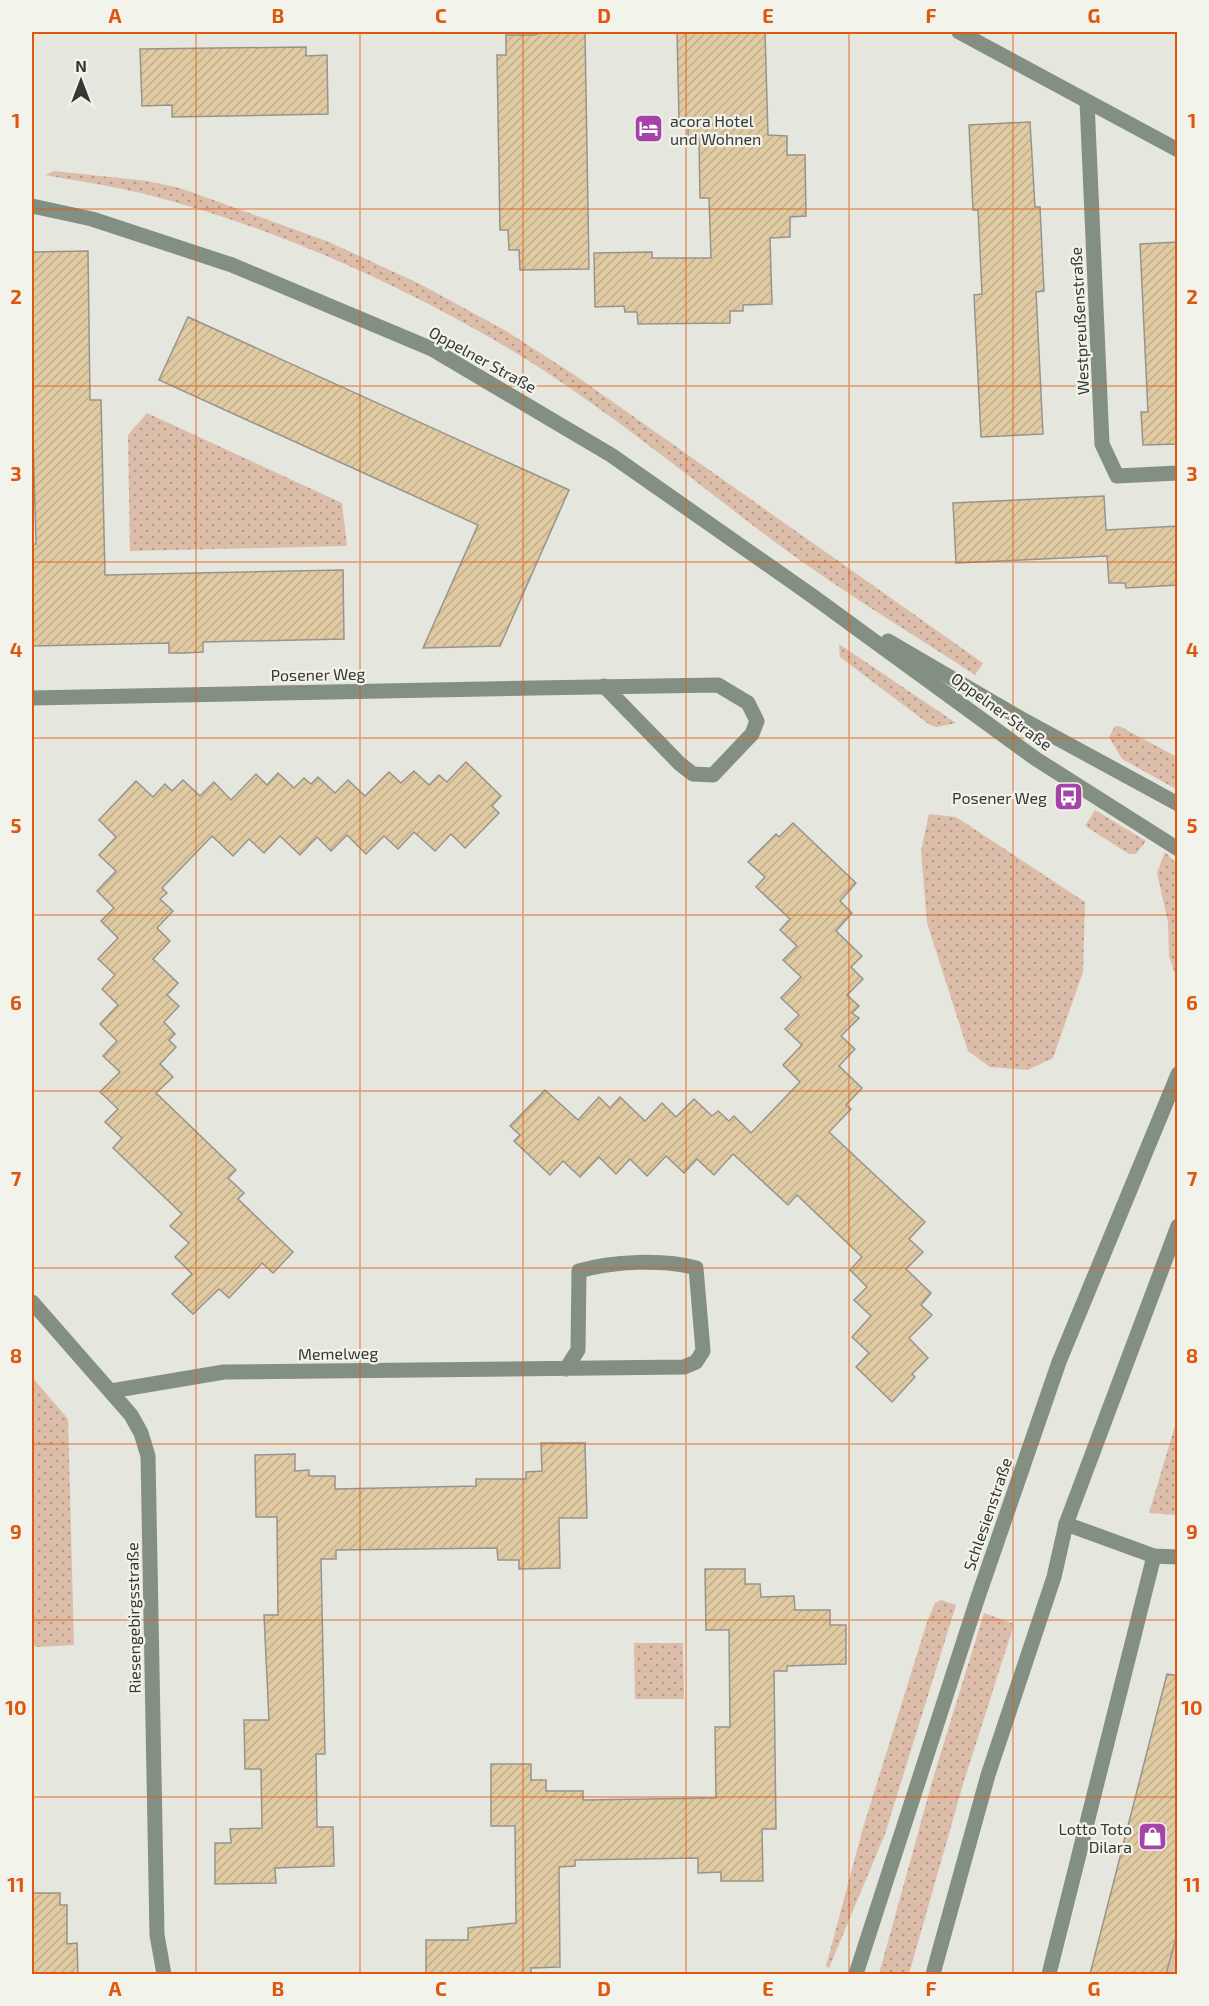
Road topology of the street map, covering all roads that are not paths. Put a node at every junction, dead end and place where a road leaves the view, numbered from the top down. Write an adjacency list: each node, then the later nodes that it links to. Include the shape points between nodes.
1 (959, 32): 2 (street)
2 (1087, 101): 3 (street); 5 (street, Westpreußenstraße, via 1102,444 1117,477)
3 (1178, 150)
4 (32, 206): 6 (street, Oppelner Straße, via 92,219 232,265 432,348 611,455)
5 (1178, 473)
6 (811, 595): 9 (street, Oppelner Straße, via 1020,718); 10 (street, Oppelner Straße, via 1036,759)
7 (604, 687): 7 (street, Posener Weg, via 693,774 713,775 752,734 757,721 748,703 718,685); 8 (street, Posener Weg)
8 (32, 698)
9 (1178, 804)
10 (1178, 849)
11 (1178, 1074): 20 (street, Schlesienstraße, via 1059,1362 976,1600)
12 (1178, 1226): 16 (street)
13 (32, 1302): 15 (street, Riesengebirgsstraße)
14 (566, 1369): 14 (street, Memelweg, via 684,1367 696,1362 703,1351 696,1268 682,1264 601,1264 579,1271 578,1350); 15 (street, Memelweg, via 224,1372)
15 (111, 1391): 19 (street, Riesengebirgsstraße, via 141,1433 148,1456 158,1935)
16 (1066, 1524): 17 (street); 21 (street, via 1054,1577 988,1775)
17 (1154, 1556): 18 (street); 22 (street)
18 (1178, 1557)
19 (164, 1974)
20 (856, 1974)
21 (933, 1974)
22 (1049, 1974)

